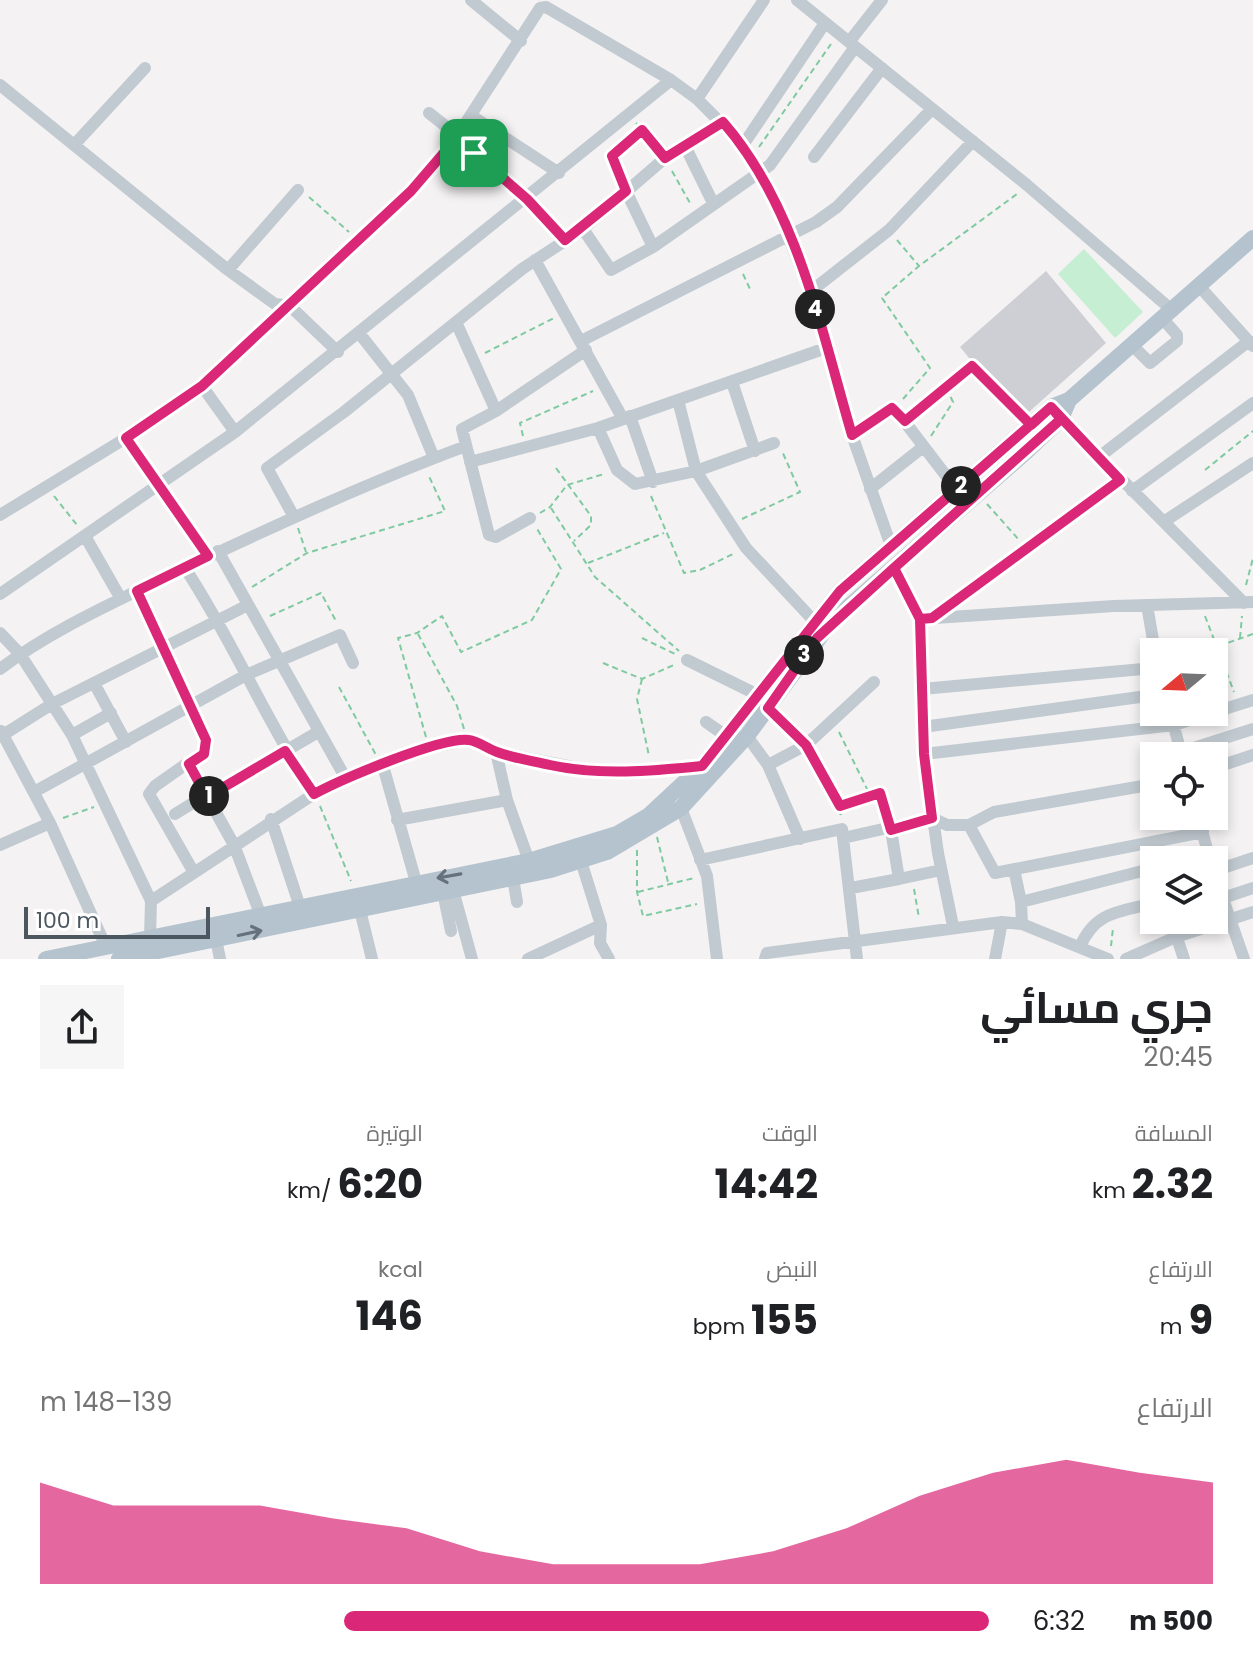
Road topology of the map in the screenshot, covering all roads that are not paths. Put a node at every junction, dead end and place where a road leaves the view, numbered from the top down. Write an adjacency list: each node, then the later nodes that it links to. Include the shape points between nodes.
1 (471, 0): 6 (street)
2 (764, 0): 12 (street)
3 (797, 0): 5 (street)
4 (882, 0): 7 (street)
5 (825, 23): 7 (street); 20 (street)
6 (521, 41): 10 (street, via 538,9 546,7); 15 (street)
7 (848, 41): 9 (street); 24 (street, via 786,147)
8 (145, 68): 19 (street)
9 (882, 68): 13 (street); 22 (street)
10 (671, 80): 12 (street); 23 (street)
11 (0, 85): 19 (street)
12 (697, 99): 16 (street)
13 (932, 109): 18 (street); 30 (street, via 837,207)
14 (429, 113): 17 (street)
15 (472, 116): 17 (street); 23 (street)
16 (723, 122): 20 (street); 21 (street)
17 (456, 138): 27 (street); 38 (street, via 411,191)
18 (973, 141): 37 (street, via 889,230); 39 (street)
19 (74, 145): 35 (street)
20 (743, 145): 24 (street)
21 (686, 148): 26 (street, via 665,158); 28 (street)
22 (814, 157)
23 (559, 173): 27 (street)
24 (761, 173): 28 (street); 30 (street)
25 (298, 190): 35 (street)
26 (626, 191): 29 (street); 33 (street)
27 (527, 199): 32 (street); 41 (street)
28 (713, 203): 33 (street)
29 (583, 229): 32 (street); 33 (street, via 611,270)
30 (789, 236): 37 (street); 43 (street)
31 (1253, 238): 36 (main road)
32 (565, 240): 34 (street)
33 (653, 247)
34 (535, 260): 40 (street); 43 (street)
35 (228, 270): 38 (street, via 275,304)
36 (1200, 287): 39 (main road); 42 (street)
37 (810, 292): 45 (street)
38 (290, 306): 46 (street); 49 (street)
39 (1168, 315): 44 (main road); 44 (street, via 1177,341 1150,363)
40 (456, 322): 47 (street); 52 (street)
41 (359, 333): 46 (street); 47 (street)
42 (1251, 343): 63 (street)
43 (583, 345): 52 (street); 54 (street)
44 (1133, 346): 53 (main road)
45 (826, 348): 48 (street); 57 (street)
46 (338, 352): 56 (street)
47 (392, 374): 64 (street, via 416,410); 75 (street, via 266,469)
48 (732, 382): 50 (street); 62 (street)
49 (202, 386): 56 (street); 58 (street)
50 (678, 400): 54 (street); 67 (street)
51 (1253, 403): 73 (street)
52 (496, 411): 60 (street, via 462,429)
53 (1056, 413): 63 (street); 72 (main road, via 1031,425); 82 (main road, via 978,494)
54 (627, 417): 55 (street); 69 (street)
55 (598, 428): 65 (street); 69 (street, via 617,470 631,484)
56 (235, 432): 70 (street)
57 (852, 435): 61 (street, via 894,408); 71 (street)
58 (126, 438): 70 (street); 74 (street)
59 (774, 443): 62 (street)
60 (466, 446): 64 (street); 65 (street)
61 (923, 447): 71 (street); 72 (street)
62 (755, 451): 67 (street)
63 (1099, 457): 68 (street)
64 (428, 460): 75 (street)
65 (470, 462): 76 (street, via 490,536)
66 (1253, 463): 77 (street)
67 (696, 471): 69 (street); 91 (street, via 746,548)
68 (1120, 480): 73 (street); 90 (street)
69 (650, 483)
70 (158, 486): 78 (street); 80 (street)
71 (870, 489): 79 (street)
72 (957, 490): 79 (main road)
73 (1132, 491): 77 (street)
74 (0, 515)
75 (293, 515): 80 (street)
76 (530, 518)
77 (1165, 521): 87 (street)
78 (85, 536): 84 (street); 85 (street)
79 (891, 546): 91 (main road)
80 (213, 553): 81 (street); 86 (street)
81 (185, 568): 83 (street); 89 (street)
82 (894, 568): 90 (street); 111 (main road, via 817,638)
83 (137, 591): 85 (street); 94 (street)
84 (0, 594)
85 (121, 599): 95 (street)
86 (244, 599): 89 (street); 97 (street)
87 (1248, 603): 88 (street)
88 (1147, 605): 90 (street); 93 (street)
89 (219, 618): 94 (street); 101 (street)
90 (926, 619): 104 (street)
91 (814, 621): 105 (main road)
92 (0, 633): 95 (street)
93 (1153, 638)
94 (162, 647): 103 (street)
95 (20, 654): 99 (street); 108 (street)
96 (687, 660): 105 (street)
97 (280, 662): 98 (street, via 340,635); 101 (street); 118 (street)
98 (353, 663)
99 (0, 669)
100 (1140, 669): 104 (street)
101 (246, 675): 109 (street); 126 (street)
102 (874, 682): 124 (street)
103 (94, 683): 108 (street); 112 (street)
104 (922, 689): 115 (street)
105 (756, 694): 120 (main road)
106 (1140, 697): 115 (street)
107 (1253, 700): 110 (street)
108 (52, 704): 117 (street); 119 (street)
109 (189, 706): 122 (street); 132 (street, via 207,745 204,754)
110 (1228, 707)
111 (768, 708): 121 (main road); 124 (street)
112 (111, 713): 119 (street); 122 (street)
113 (706, 722): 120 (street)
114 (1140, 723): 128 (street)
115 (923, 727): 128 (street)
116 (1253, 729): 123 (street)
117 (2, 732): 125 (street)
118 (318, 732): 126 (street); 136 (street)
119 (72, 735): 131 (street)
120 (726, 736): 135 (main road)
121 (747, 736): 133 (street); 142 (main road)
122 (126, 742): 131 (street)
123 (1216, 742)
124 (806, 745): 133 (street)
125 (5, 750): 138 (street)
126 (285, 751): 139 (street); 140 (street)
127 (496, 752): 134 (street, via 468,740); 135 (street, via 554,766 652,771); 141 (street)
128 (924, 754): 144 (street)
129 (1253, 755): 130 (street)
130 (1228, 763)
131 (85, 764): 138 (street); 172 (street)
132 (189, 764): 140 (street); 163 (street, via 149,794)
133 (768, 765): 152 (street)
134 (383, 766): 136 (street); 146 (street)
135 (702, 766): 158 (main road, via 648,816 617,834)
136 (345, 777): 139 (street)
137 (1140, 786): 148 (street, via 994,812)
138 (34, 792): 147 (street)
139 (314, 794): 145 (street)
140 (207, 796): 143 (street); 154 (street)
141 (507, 800): 146 (street); 158 (street)
142 (681, 808): 157 (street); 159 (main road, via 637,837)
143 (175, 814)
144 (932, 818): 148 (street, via 947,825); 149 (street); 161 (street)
145 (271, 819): 154 (street); 176 (street)
146 (397, 820): 167 (street)
147 (50, 823): 153 (street); 193 (street)
148 (969, 825): 160 (street, via 991,871)
149 (891, 830): 151 (street); 166 (street)
150 (1203, 832): 155 (street); 160 (street)
151 (843, 838): 152 (street, via 842,829); 168 (street)
152 (800, 839): 157 (street)
153 (0, 845)
154 (234, 845): 163 (street); 180 (street)
155 (1207, 846)
156 (1253, 858): 162 (street)
157 (700, 860): 205 (street, via 712,900)
158 (529, 861): 167 (main road, one-way to 167)
159 (581, 861): 165 (main road); 184 (street)
160 (1014, 869): 174 (street)
161 (941, 870): 166 (street); 185 (street)
162 (1228, 870)
163 (193, 871): 172 (street)
164 (1140, 872): 174 (street)
165 (513, 878): 170 (main road); 173 (street)
166 (905, 878): 168 (street)
167 (416, 882): 175 (main road)
168 (851, 888): 191 (street)
169 (1253, 888): 171 (street)
170 (448, 891): 175 (main road); 186 (street); 201 (street)
171 (1228, 896)
172 (151, 901): 188 (street)
173 (517, 902)
174 (1021, 902): 183 (street)
175 (358, 903): 176 (main road); 190 (main road, one-way to 175); 200 (street)
176 (300, 907): 180 (main road)
177 (1140, 907): 194 (street, via 1097,920)
178 (1228, 909): 181 (street)
179 (1253, 912): 181 (street)
180 (261, 916): 188 (main road)
181 (1232, 918): 189 (street); 192 (street)
182 (1002, 922): 183 (street); 185 (street); 208 (street)
183 (1022, 924): 194 (street)
184 (601, 925): 195 (street); 204 (street, via 600,943)
185 (953, 926): 191 (street)
186 (451, 931)
187 (1175, 934): 189 (street)
188 (150, 937): 193 (main road)
189 (1176, 937): 210 (street); 211 (street)
190 (216, 939): 198 (main road); 199 (street)
191 (855, 940): 196 (street); 207 (street)
192 (1246, 940): 212 (street)
193 (106, 947): 197 (main road)
194 (1080, 947): 209 (street)
195 (553, 948): 202 (street); 203 (street)
196 (808, 953): 206 (street, via 767,953)
197 (46, 959)
198 (119, 959)
199 (220, 959)
200 (372, 959)
201 (472, 959)
202 (528, 959)
203 (562, 959)
204 (609, 959)
205 (717, 959)
206 (765, 959)
207 (857, 959)
208 (995, 959)
209 (1108, 959)
210 (1126, 959)
211 (1184, 959)
212 (1244, 959)

